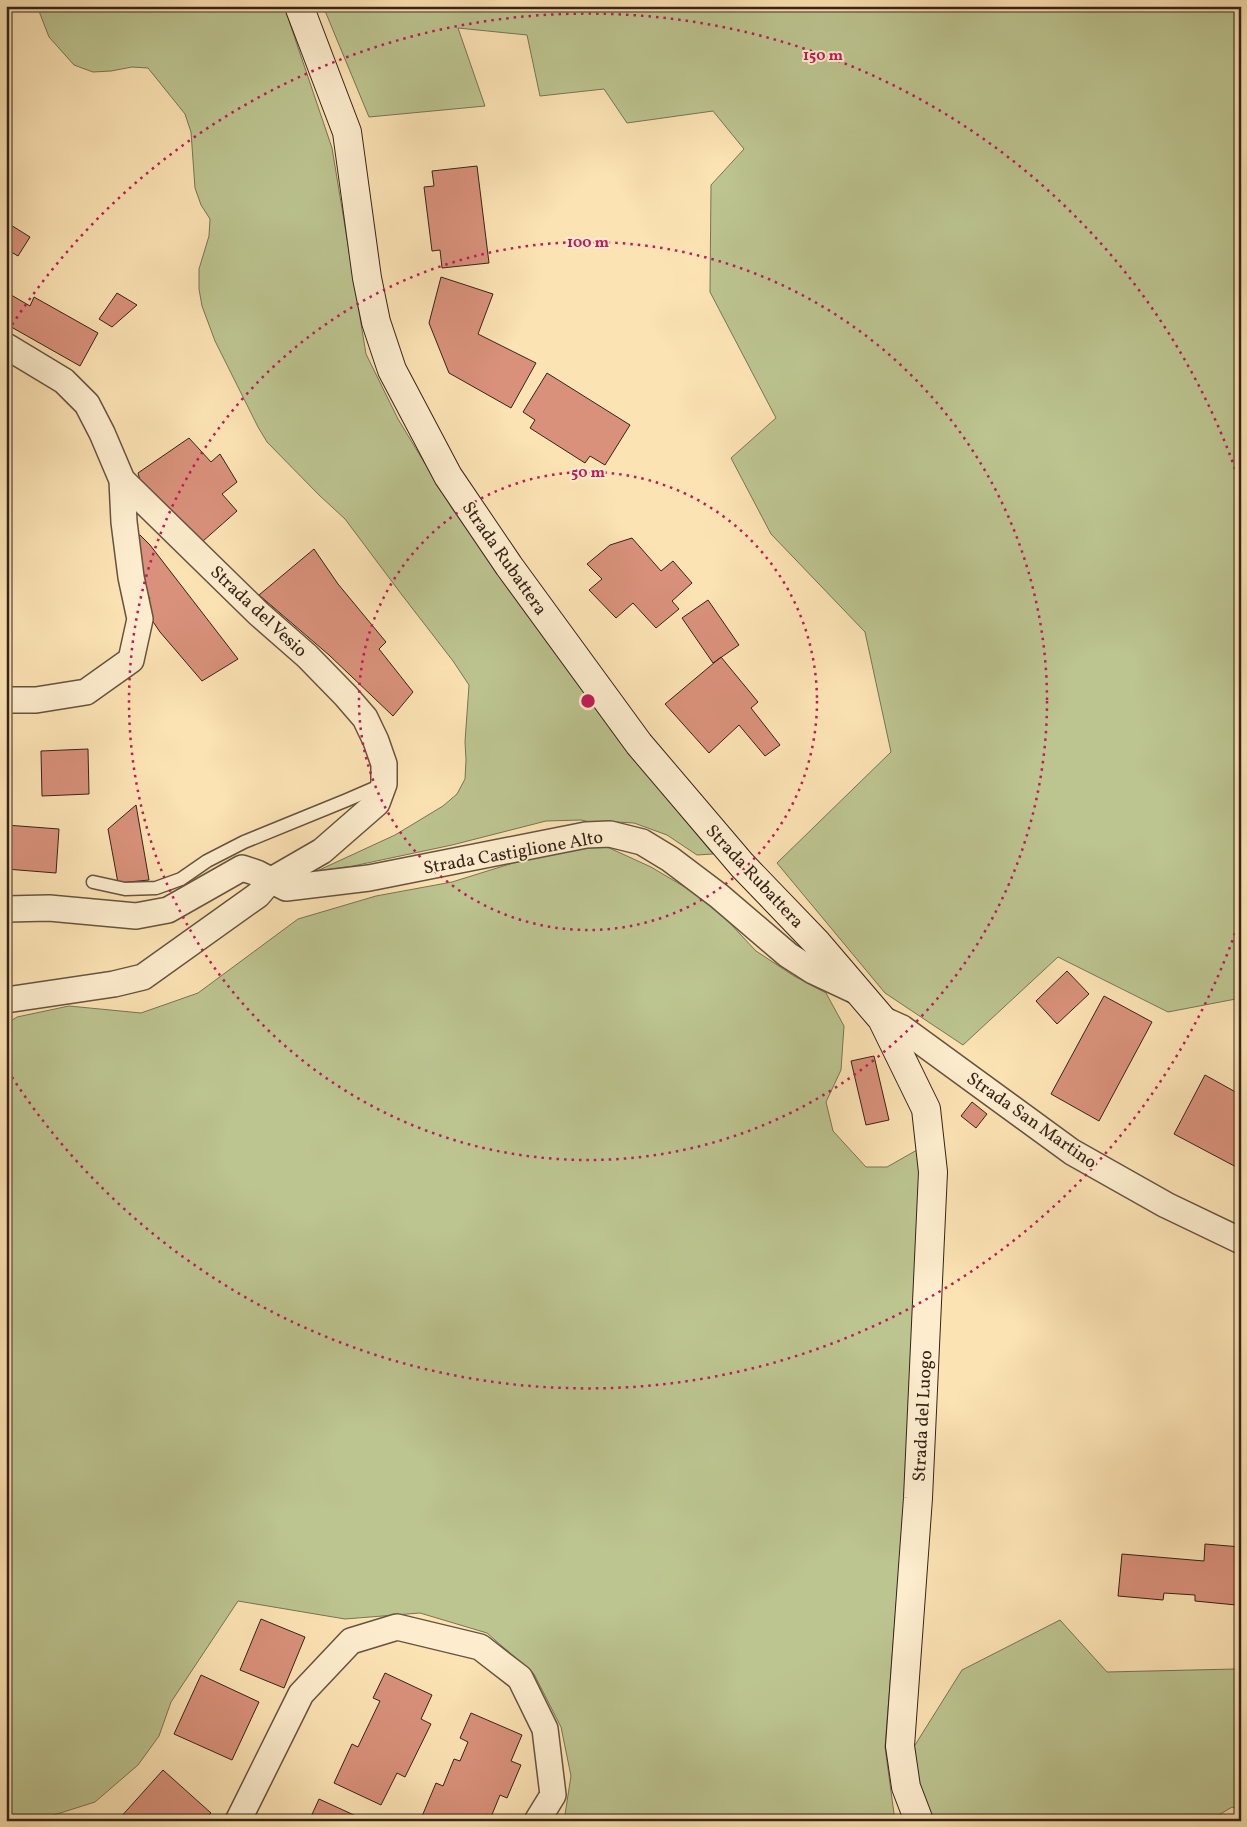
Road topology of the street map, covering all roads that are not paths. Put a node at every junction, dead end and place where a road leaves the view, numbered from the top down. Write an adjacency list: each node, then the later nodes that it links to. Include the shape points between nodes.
1 (300, 6): 9 (street, Strada Rubattera, via 347,132 376,322 392,370 448,476 509,566 639,744 742,865 817,942)
2 (6, 346): 3 (street, Strada del Vesio, via 64,381 87,404)
3 (122, 480): 4 (street, via 131,577 140,619 131,660 86,692 36,700); 5 (street, Strada del Vesio, via 259,614 307,656 365,718 384,764)
4 (6, 700)
5 (384, 784): 6 (street, Strada del Vesio, via 377,803 322,851); 7 (lane, via 244,842 181,879 156,888 125,889)
6 (270, 881): 8 (street, via 242,868 168,910 136,916 49,908); 9 (street, Strada Castiglione Alto, via 286,888 369,878 586,835 610,834 642,842 670,859 788,955); 10 (street, Strada del Vesio, via 258,896 143,977)
7 (93, 882)
8 (6, 909)
9 (860, 993): 11 (street, Strada Rubattera)
10 (6, 1000)
11 (882, 1019): 12 (street, Strada San Martino, via 902,1028 1072,1152); 15 (street, Strada del Luogo, via 926,1109 933,1172 918,1498 900,1746 906,1787)
12 (1241, 1241)
13 (238, 1821): 14 (street, via 301,1694 351,1641 398,1627 480,1647 520,1678 545,1729 553,1795)
14 (537, 1821)
15 (919, 1821)

